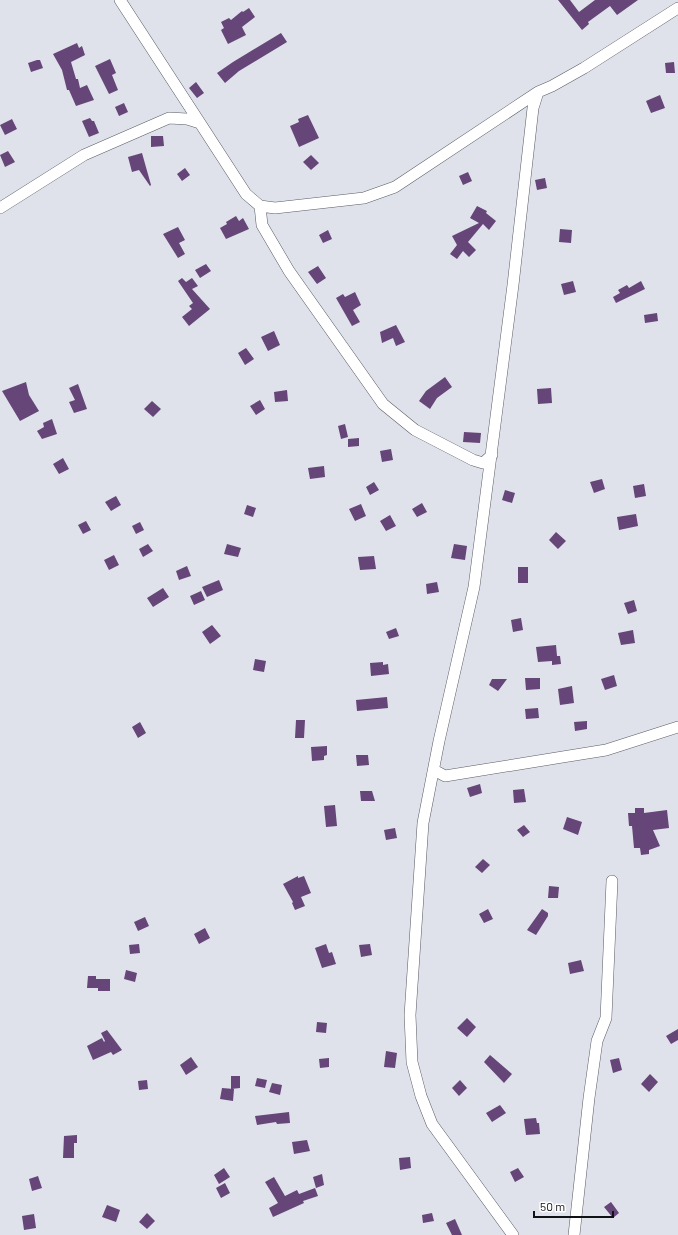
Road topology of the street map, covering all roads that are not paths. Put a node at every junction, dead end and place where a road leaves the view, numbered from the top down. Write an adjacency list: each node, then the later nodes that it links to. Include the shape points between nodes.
1 (120, 0): 4 (street)
2 (678, 8): 3 (street, via 584,68)
3 (538, 92): 5 (street, via 395,187 364,198 275,208); 7 (street, via 533,108)
4 (200, 124): 5 (street, via 246,194); 6 (street, via 187,119 169,118 84,155)
5 (260, 206): 7 (street, via 262,225 289,271 383,404 415,430 473,460 483,463)
6 (0, 208)
7 (492, 455): 9 (street, via 474,587)
8 (678, 727): 9 (street, via 606,750 445,776)
9 (434, 770): 11 (street, via 423,823 410,1015 412,1062 432,1124)
10 (612, 881): 12 (street, via 606,1018 597,1041)
11 (513, 1235)
12 (574, 1235)

